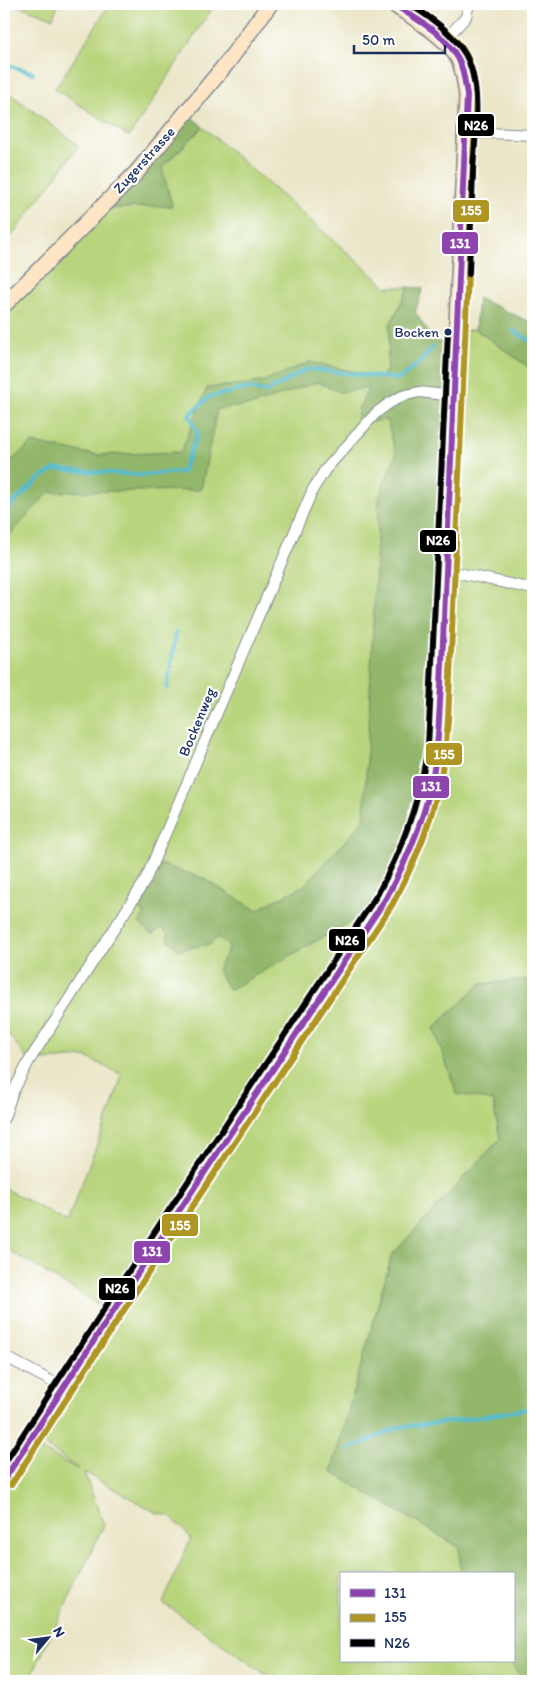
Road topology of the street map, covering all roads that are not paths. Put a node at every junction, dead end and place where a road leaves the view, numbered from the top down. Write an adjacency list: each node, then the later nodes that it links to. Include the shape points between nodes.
1 (270, 4): 7 (street, Zugerstrasse, via 227,63 137,172)
2 (393, 4): 4 (street)
3 (469, 4): 4 (street, via 466,17)
4 (444, 41): 5 (street, via 453,50 462,70)
5 (466, 132): 6 (street); 8 (street)
6 (533, 135)
7 (4, 305)
8 (454, 396): 9 (street); 11 (street, Bockenweg, via 419,392 388,404 325,470 300,517 145,881 29,1061)
9 (446, 572): 10 (street); 13 (street, via 434,774 420,826 399,876)
10 (533, 589)
11 (4, 1118)
12 (4, 1356): 13 (street)
13 (64, 1388): 14 (street)
14 (4, 1480)

